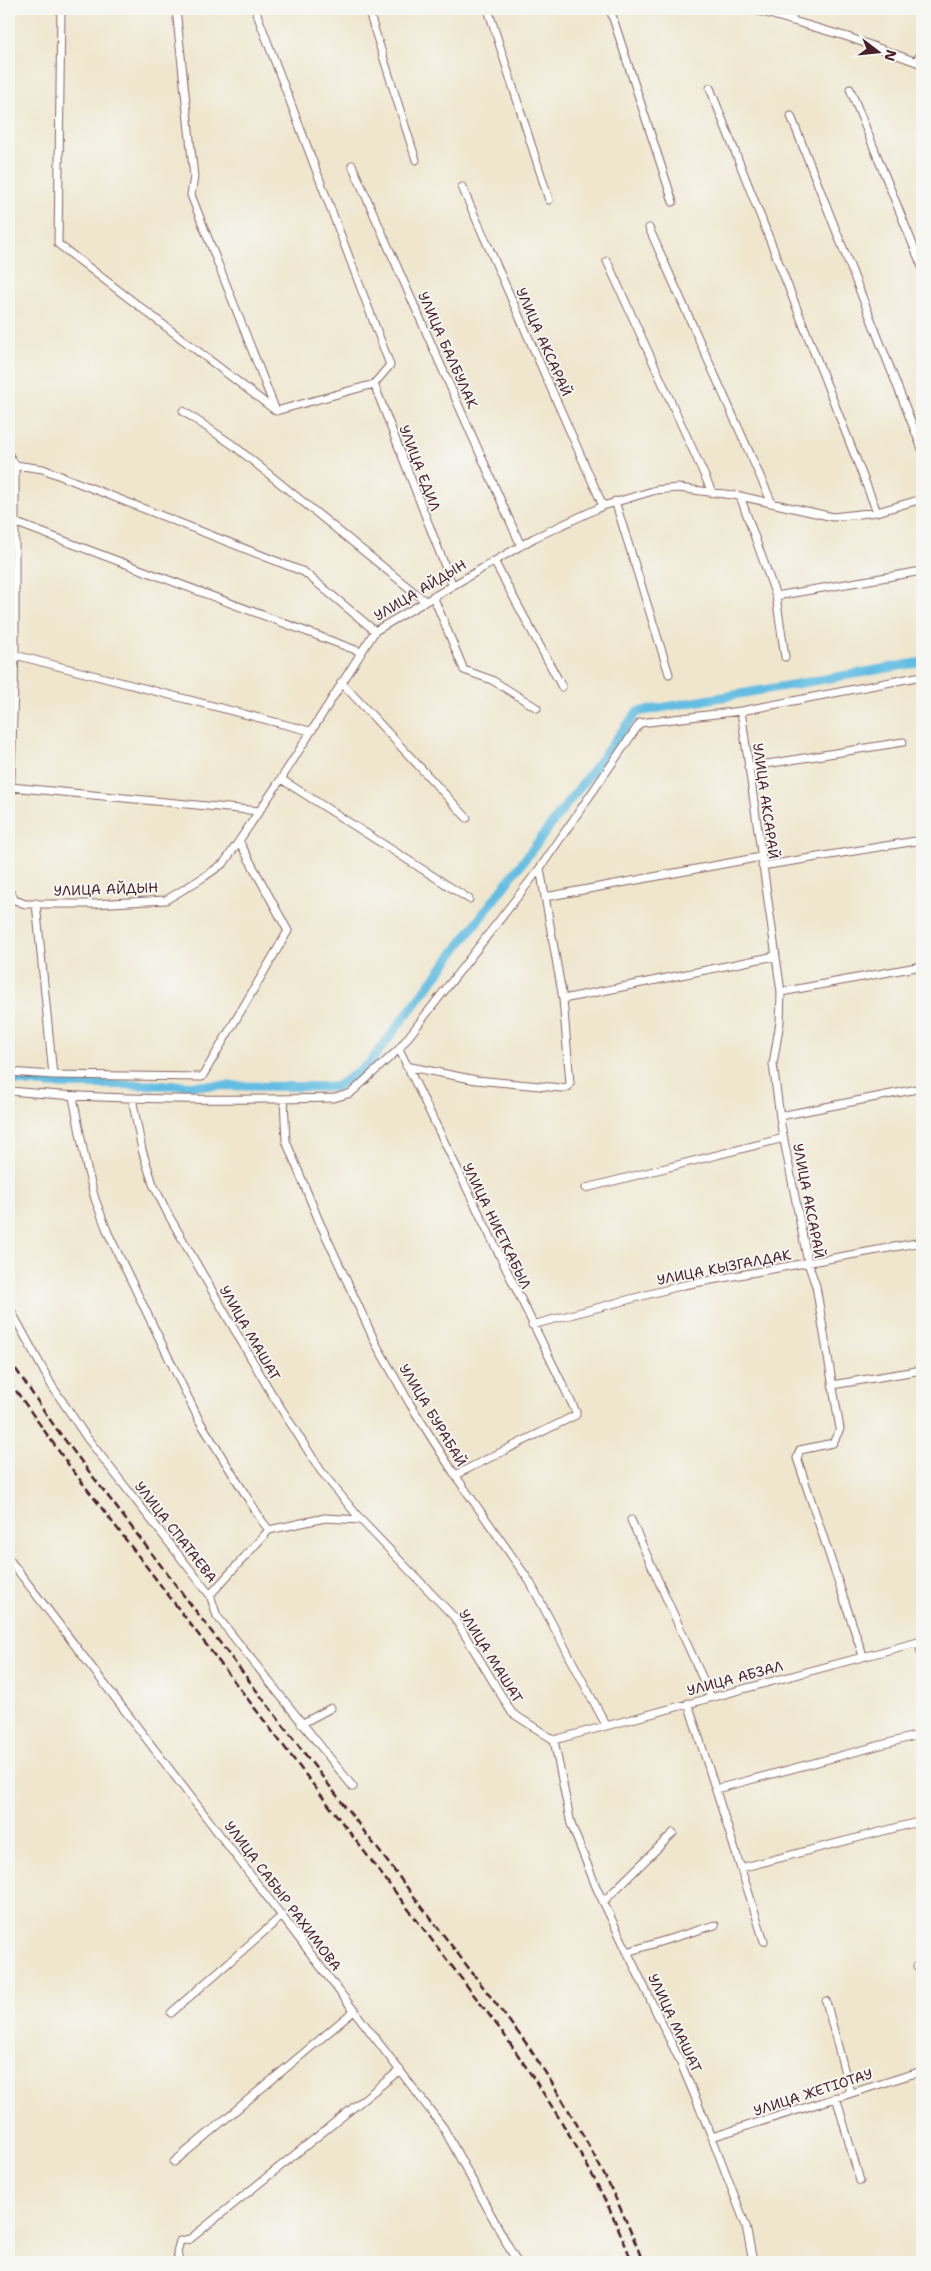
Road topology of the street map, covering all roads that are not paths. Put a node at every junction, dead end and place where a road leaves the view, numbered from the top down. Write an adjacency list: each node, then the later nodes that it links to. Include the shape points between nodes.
1 (61, 9): 25 (street, via 58,244)
2 (176, 9): 25 (street, via 194,177 191,195)
3 (254, 9): 23 (street, via 390,366)
4 (368, 9): 15 (street)
5 (488, 9): 18 (street)
6 (610, 9): 19 (street)
7 (752, 9): 9 (street)
8 (793, 9): 9 (street)
9 (792, 21): 11 (street)
10 (922, 53): 11 (street)
11 (919, 63)
12 (710, 88): 35 (street)
13 (850, 89): 22 (street)
14 (791, 116): 26 (street)
15 (416, 160)
16 (352, 165): 37 (street, УЛИЦА БАЛБУЛАК)
17 (462, 187): 34 (street, УЛИЦА АКСАРАЙ)
18 (549, 200)
19 (673, 202)
20 (649, 228): 33 (street)
21 (607, 261): 29 (street)
22 (922, 267)
23 (374, 384): 25 (street); 40 (street, УЛИЦА ЕДИЛ)
24 (183, 411): 43 (street, via 233,445)
25 (276, 411)
26 (922, 449)
27 (9, 455): 28 (street)
28 (15, 465): 36 (street); 44 (street, via 42,469 304,572)
29 (712, 492): 30 (street, УЛИЦА АЙДЫН); 32 (street, УЛИЦА АЙДЫН, via 678,488 656,490)
30 (740, 496): 33 (street, УЛИЦА АЙДЫН); 42 (street)
31 (922, 498): 35 (street, УЛИЦА АЙДЫН)
32 (615, 501): 34 (street, УЛИЦА АЙДЫН); 48 (street)
33 (772, 504): 35 (street, УЛИЦА АЙДЫН, via 833,517)
34 (603, 506): 37 (street, УЛИЦА АЙДЫН)
35 (877, 512)
36 (14, 522): 45 (street); 46 (street)
37 (522, 546): 38 (street, УЛИЦА АЙДЫН)
38 (494, 561): 40 (street, УЛИЦА АЙДЫН); 51 (street)
39 (922, 571): 42 (street)
40 (452, 584): 41 (street, УЛИЦА АЙДЫН)
41 (433, 596): 43 (street, УЛИЦА АЙДЫН); 52 (street, via 464,670 492,680)
42 (776, 596): 47 (street)
43 (425, 601): 44 (street, УЛИЦА АЙДЫН)
44 (375, 631): 45 (street, УЛИЦА АЙДЫН)
45 (361, 652): 50 (street, УЛИЦА АЙДЫН)
46 (15, 655): 54 (street); 58 (street)
47 (785, 657)
48 (670, 674)
49 (922, 676): 53 (street)
50 (341, 682): 54 (street, УЛИЦА АЙДЫН); 60 (street)
51 (562, 687)
52 (537, 708)
53 (741, 710): 56 (street, УЛИЦА АКСАРАЙ); 66 (street, via 640,723)
54 (310, 732): 57 (street, УЛИЦА АЙДЫН)
55 (903, 742): 56 (street)
56 (748, 767): 64 (street, УЛИЦА АКСАРАЙ)
57 (281, 779): 59 (street, УЛИЦА АЙДЫН); 69 (street)
58 (10, 787): 59 (street); 61 (street)
59 (259, 811): 63 (street, УЛИЦА АЙДЫН)
60 (468, 818)
61 (9, 836)
62 (922, 840): 65 (street)
63 (239, 841): 70 (street, УЛИЦА АЙДЫН, via 224,862 166,900); 78 (street, via 288,931 202,1077)
64 (761, 857): 65 (street, УЛИЦА АКСАРАЙ); 68 (street)
65 (762, 866): 71 (street, УЛИЦА АКСАРАЙ)
66 (540, 868): 68 (street); 75 (street)
67 (9, 891): 70 (street, УЛИЦА АЙДЫН, via 15,900 25,904)
68 (545, 897): 74 (street)
69 (469, 899)
70 (36, 903): 78 (street)
71 (775, 956): 73 (street, УЛИЦА АКСАРАЙ); 74 (street)
72 (922, 966): 73 (street)
73 (781, 992): 84 (street, УЛИЦА АКСАРАЙ, via 773,1064)
74 (563, 999): 76 (street, via 568,1087 476,1080)
75 (399, 1050): 76 (street, УЛИЦА НИЕТКАБЫЛ); 83 (street, via 351,1093 334,1098)
76 (406, 1066): 90 (street, УЛИЦА НИЕТКАБЫЛ)
77 (9, 1072): 78 (street)
78 (53, 1075)
79 (922, 1088): 84 (street)
80 (9, 1091): 81 (street)
81 (73, 1097): 82 (street); 96 (street, via 88,1173 108,1233 199,1420)
82 (132, 1098): 83 (street); 94 (street, УЛИЦА МАШАТ, via 142,1150 153,1184 169,1216 270,1391 321,1470)
83 (284, 1099): 93 (street, УЛИЦА БУРАБАЙ, via 286,1142 319,1221 376,1344)
84 (780, 1116): 85 (street, УЛИЦА АКСАРАЙ)
85 (784, 1138): 86 (street); 88 (street, УЛИЦА АКСАРАЙ)
86 (586, 1188)
87 (922, 1242): 88 (street, УЛИЦА КЫЗГАЛДАК)
88 (808, 1263): 90 (street, УЛИЦА КЫЗГАЛДАК, via 684,1285); 92 (street, УЛИЦА АКСАРАЙ, via 816,1286)
89 (9, 1307): 98 (street, УЛИЦА СПАТАЕВА, via 52,1386 87,1438)
90 (532, 1325): 93 (street, УЛИЦА НИЕТКАБЫЛ, via 576,1415)
91 (922, 1370): 92 (street)
92 (832, 1385): 101 (street, УЛИЦА АКСАРАЙ, via 840,1429 838,1436 833,1444 800,1450 796,1458)
93 (455, 1475): 106 (street, УЛИЦА БУРАБАЙ, via 530,1582)
94 (361, 1520): 96 (street, via 325,1518); 108 (street, УЛИЦА МАШАТ, via 454,1617 512,1713)
95 (631, 1520): 102 (street)
96 (269, 1530): 98 (street)
97 (9, 1558): 115 (street, УЛИЦА САБЫР РАХИМОВА)
98 (210, 1595): 105 (street, УЛИЦА СПАТАЕВА, via 217,1616)
99 (920, 1641): 100 (street); 101 (street, УЛИЦА АБЗАЛ)
100 (922, 1655)
101 (863, 1656): 102 (street, УЛИЦА АБЗАЛ)
102 (711, 1697): 103 (street, УЛИЦА АБЗАЛ)
103 (688, 1703): 106 (street, УЛИЦА АБЗАЛ); 110 (street)
104 (331, 1708): 105 (street)
105 (301, 1724): 109 (street, УЛИЦА СПАТАЕВА)
106 (606, 1725): 108 (street, УЛИЦА АБЗАЛ)
107 (922, 1734): 110 (street)
108 (554, 1740): 114 (street, УЛИЦА МАШАТ, via 571,1824)
109 (353, 1787)
110 (716, 1789): 113 (street)
111 (922, 1821): 113 (street)
112 (673, 1833): 114 (street)
113 (741, 1868): 117 (street)
114 (603, 1902): 118 (street, УЛИЦА МАШАТ)
115 (283, 1915): 120 (street, УЛИЦА САБЫР РАХИМОВА); 121 (street)
116 (715, 1925): 118 (street)
117 (764, 1941)
118 (627, 1952): 126 (street, УЛИЦА МАШАТ, via 679,2059)
119 (826, 2001): 124 (street)
120 (355, 2010): 122 (street, УЛИЦА САБЫР РАХИМОВА); 127 (street)
121 (170, 2013)
122 (400, 2070): 130 (street, via 190,2239 180,2241 177,2252); 131 (street, УЛИЦА САБЫР РАХИМОВА, via 443,2127)
123 (922, 2072): 124 (street, УЛИЦА ЖЕТІОТАУ)
124 (850, 2092): 125 (street, УЛИЦА ЖЕТІОТАУ)
125 (836, 2097): 126 (street, УЛИЦА ЖЕТІОТАУ); 128 (street)
126 (712, 2137): 132 (street, УЛИЦА МАШАТ, via 746,2226)
127 (174, 2162)
128 (860, 2181)
129 (922, 2259): 133 (street)
130 (180, 2262)
131 (517, 2262)
132 (753, 2262)
133 (913, 2262)

